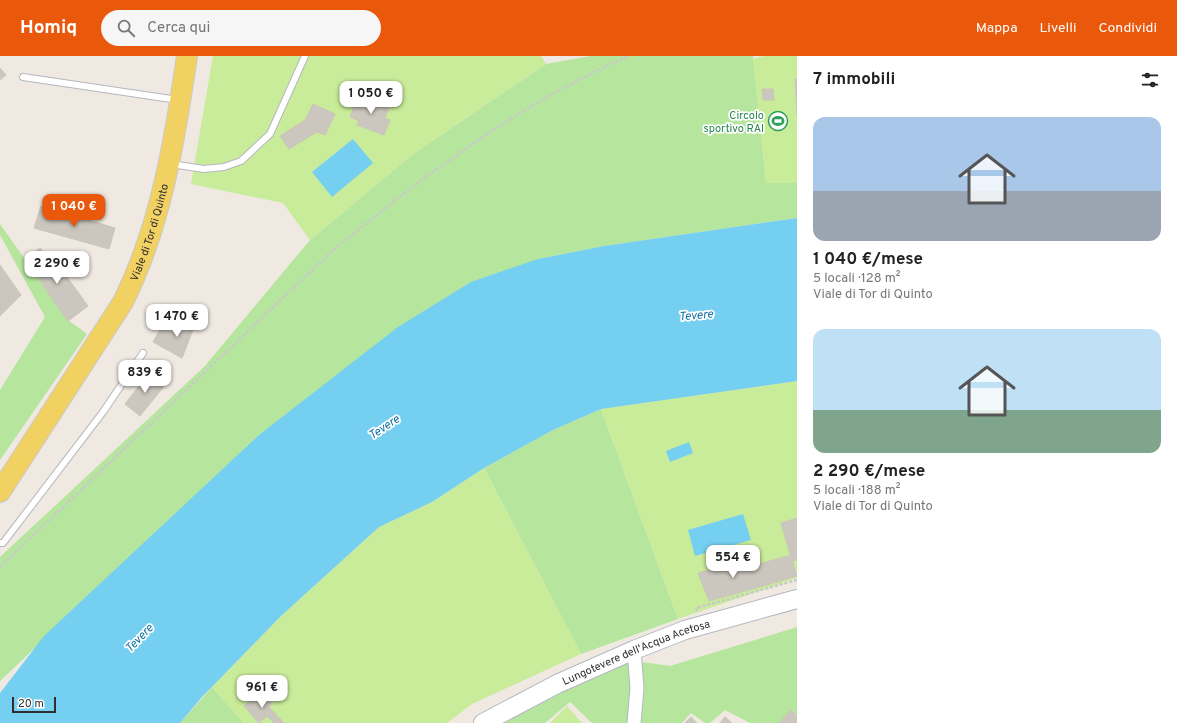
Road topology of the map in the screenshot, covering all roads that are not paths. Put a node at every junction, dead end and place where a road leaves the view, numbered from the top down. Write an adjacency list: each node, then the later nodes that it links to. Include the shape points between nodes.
1 (187, 56): 4 (main road, Viale di Tor di Quinto)
2 (305, 56): 5 (lane, via 270,134 241,160 224,167 204,170)
3 (23, 77): 4 (lane)
4 (180, 100): 5 (main road, Viale di Tor di Quinto)
5 (168, 163): 7 (main road, Viale di Tor di Quinto, via 149,241 124,302)
6 (143, 353): 8 (lane, via 103,412 3,543)
7 (0, 492)
8 (0, 543)
9 (797, 599): 10 (main road, Lungotevere dell'Acqua Acetosa, via 698,626)
10 (634, 650): 11 (main road, Lungotevere dell'Acqua Acetosa, via 557,684); 12 (street, via 637,688)
11 (483, 723)
12 (634, 723)

